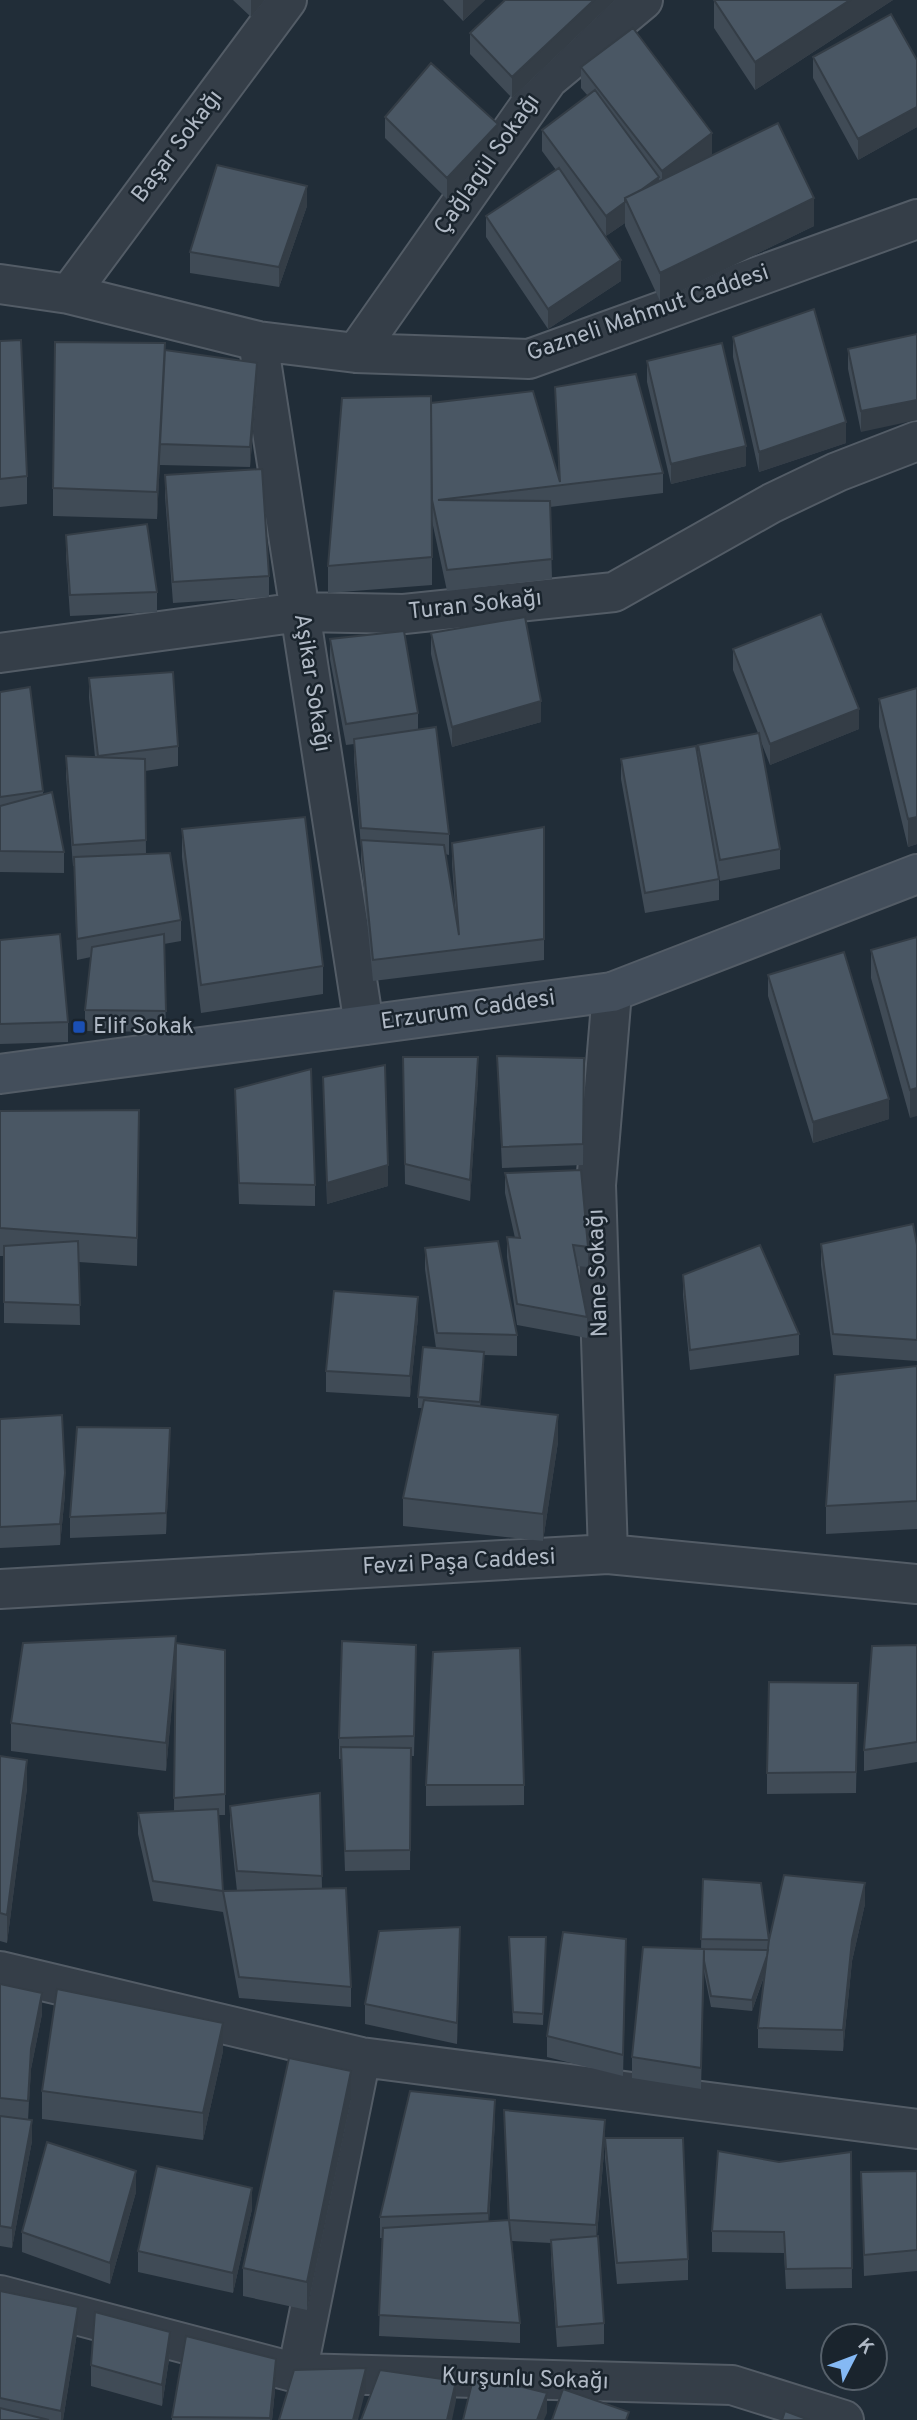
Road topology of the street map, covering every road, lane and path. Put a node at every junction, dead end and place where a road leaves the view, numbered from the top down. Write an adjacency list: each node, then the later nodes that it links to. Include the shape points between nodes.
1 (287, 0): 5 (street, Başar Sokağı)
2 (643, 0): 7 (street, Çağlagül Sokağı, via 548,79)
3 (917, 219): 7 (street, Gazneli Mahmut Caddesi, via 528,359)
4 (0, 284): 5 (street, Gazneli Mahmut Caddesi)
5 (69, 294): 6 (street, Gazneli Mahmut Caddesi)
6 (258, 341): 7 (street, Gazneli Mahmut Caddesi); 9 (street, Aşikar Sokağı)
7 (356, 353)
8 (917, 441): 9 (street, Turan Sokağı, via 772,503 614,592 404,614)
9 (300, 612): 10 (street, Turan Sokağı); 13 (street, Aşikar Sokağı)
10 (0, 653)
11 (917, 874): 12 (street, Erzurum Caddesi)
12 (612, 992): 13 (street, Erzurum Caddesi); 15 (street, Nane Sokağı, via 596,1185)
13 (364, 1025): 14 (street, Erzurum Caddesi)
14 (0, 1074)
15 (608, 1554): 16 (street, Fevzi Paşa Caddesi); 17 (street, Fevzi Paşa Caddesi)
16 (917, 1584)
17 (0, 1589)
18 (0, 1971): 19 (street)
19 (361, 2057): 20 (street); 22 (street)
20 (917, 2129)
21 (0, 2295): 22 (street, Kurşunlu Sokağı)
22 (297, 2373): 23 (street, Kurşunlu Sokağı, via 732,2385)
23 (844, 2420)

